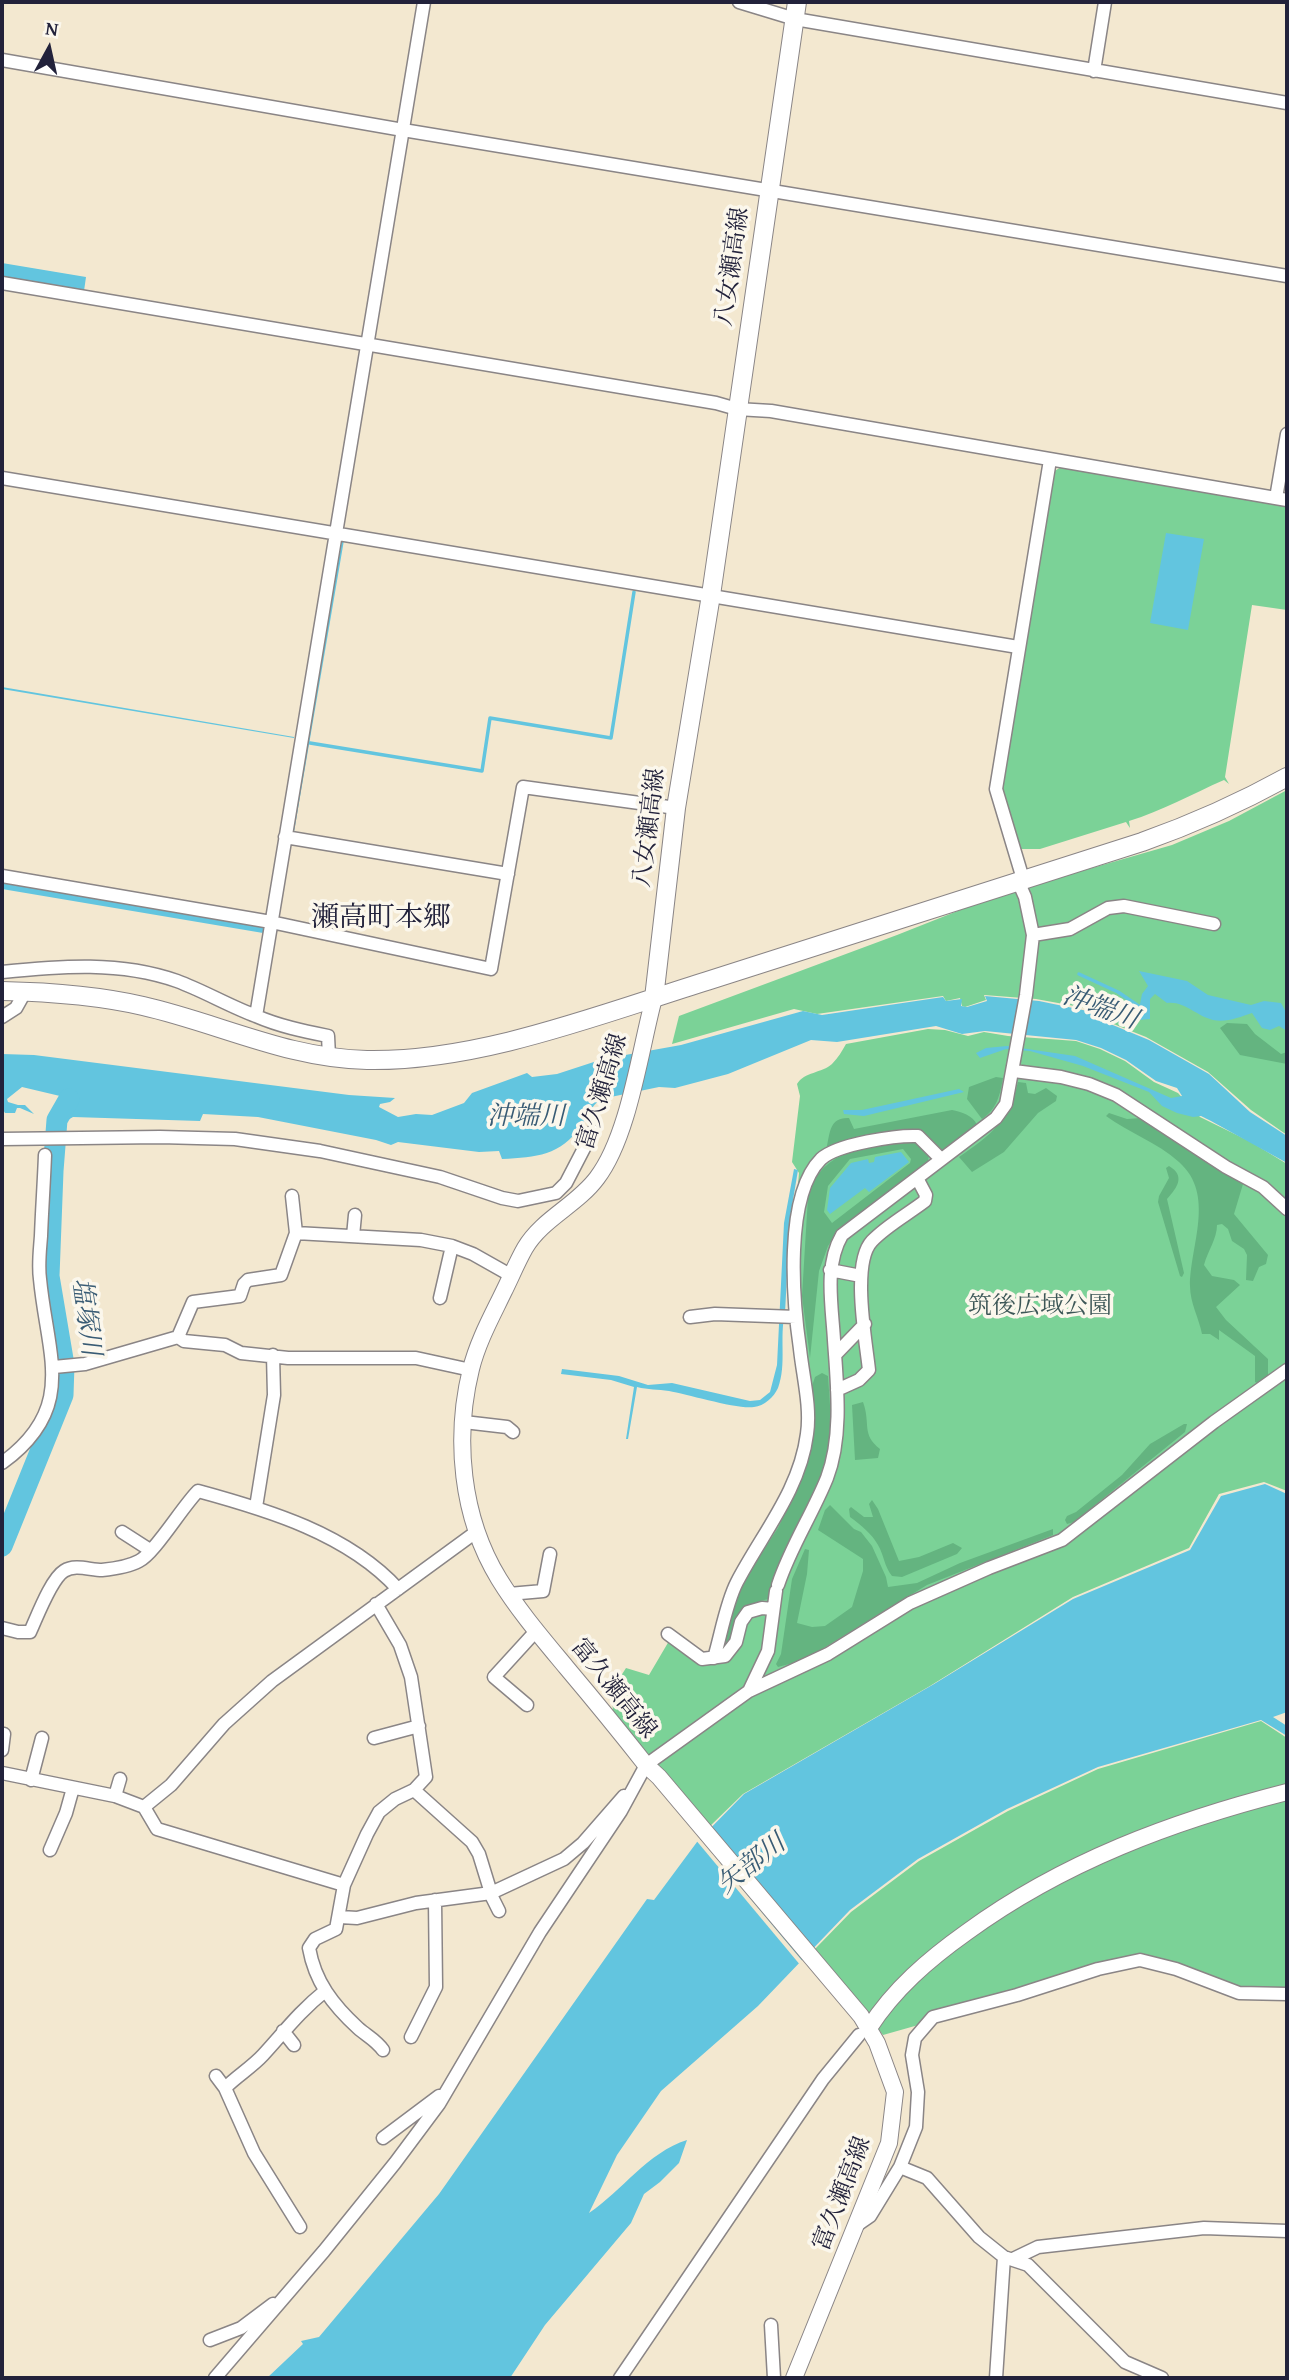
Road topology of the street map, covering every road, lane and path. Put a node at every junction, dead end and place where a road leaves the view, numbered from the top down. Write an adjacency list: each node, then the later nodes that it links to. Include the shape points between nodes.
1 (424, 2): 8 (street)
2 (739, 2): 4 (street)
3 (1105, 2): 6 (street)
4 (796, 10): 6 (street); 9 (main road, 八女瀬高線)
5 (2, 60): 8 (street)
6 (1094, 71): 7 (street)
7 (1287, 103)
8 (402, 130): 9 (street); 12 (street)
9 (769, 190): 10 (street); 13 (main road, 八女瀬高線)
10 (1287, 276)
11 (2, 283): 12 (street)
12 (367, 344): 13 (street); 18 (street)
13 (737, 409): 15 (street); 19 (main road, 八女瀬高線)
14 (1287, 435): 17 (street)
15 (1050, 460): 17 (street); 20 (street)
16 (2, 478): 18 (street)
17 (1282, 499)
18 (335, 534): 19 (street); 23 (street)
19 (711, 595): 20 (street); 22 (main road, 八女瀬高線)
20 (1018, 647): 26 (street, via 996,789)
21 (1287, 777): 26 (main road, via 1195,823)
22 (676, 808): 24 (street, via 523,787); 33 (main road, 八女瀬高線)
23 (285, 837): 24 (street); 27 (street)
24 (508, 874): 27 (street, via 491,970)
25 (2, 876): 27 (street)
26 (1021, 880): 29 (street); 33 (main road)
27 (271, 922): 34 (street)
28 (1214, 924): 29 (street, via 1124,906 1108,908 1070,929)
29 (1033, 935): 37 (street)
30 (2, 972): 34 (street, via 78,966 125,969 177,981)
31 (2, 991): 32 (main road)
32 (25, 992): 35 (street, via 16,1008); 36 (main road, via 78,994 145,1006)
33 (654, 998): 36 (main road, via 555,1029 446,1055 365,1060); 45 (main road, 富久瀬高線, via 614,1149 596,1179)
34 (256, 1016): 36 (street, via 328,1036)
35 (2, 1017)
36 (329, 1056)
37 (1014, 1071): 41 (street, via 1006,1104 996,1118); 46 (street, via 1070,1079 1116,1096 1263,1187)
38 (593, 1131): 44 (street, via 566,1183 556,1193)
39 (2, 1139): 44 (street, via 235,1139 320,1151 440,1177 502,1198)
40 (45, 1155): 61 (street, via 39,1276)
41 (941, 1159): 42 (street); 56 (street, via 918,1136 904,1135 823,1157 808,1175 801,1200 794,1261)
42 (916, 1178): 51 (street, via 842,1235); 53 (street, via 925,1201 872,1241)
43 (292, 1196): 48 (street)
44 (539, 1198): 45 (street)
45 (576, 1198): 52 (main road, 富久瀬高線, via 526,1247)
46 (1287, 1209)
47 (355, 1215): 49 (street)
48 (296, 1234): 49 (street); 58 (street, via 281,1275 248,1280 240,1296 193,1302)
49 (353, 1237): 50 (street)
50 (452, 1246): 52 (street); 54 (street)
51 (830, 1270): 53 (street); 60 (street)
52 (512, 1276): 62 (main road, 富久瀬高線, via 487,1324)
53 (861, 1276): 57 (street)
54 (440, 1298)
55 (690, 1317): 56 (street)
56 (796, 1317): 80 (street, via 807,1435 782,1507 735,1584)
57 (865, 1324): 60 (street); 64 (street, via 869,1370)
58 (178, 1337): 59 (street, via 184,1342 225,1345 242,1353); 61 (street, via 85,1364)
59 (273, 1355): 62 (street, via 416,1358); 68 (street, via 274,1395)
60 (835, 1356): 64 (street)
61 (54, 1367): 67 (street, via 50,1402 37,1430)
62 (471, 1370): 65 (main road, 富久瀬高線)
63 (1287, 1370): 81 (street, via 1062,1539 910,1603 828,1654)
64 (836, 1390): 76 (street, via 835,1450 828,1476 787,1558)
65 (464, 1422): 66 (street, via 507,1427); 70 (main road, 富久瀬高線, via 464,1476)
66 (513, 1432)
67 (2, 1463)
68 (256, 1507): 71 (street, via 198,1491); 73 (street, via 340,1544 387,1576)
69 (122, 1532): 71 (street)
70 (476, 1532): 73 (street); 74 (main road, 富久瀬高線)
71 (150, 1550): 77 (street, via 140,1561 103,1570 63,1571 30,1632)
72 (550, 1554): 74 (street, via 543,1591)
73 (398, 1589): 75 (street)
74 (509, 1594): 78 (main road, 富久瀬高線)
75 (376, 1604): 83 (street, via 400,1645); 97 (street, via 272,1681)
76 (774, 1609): 80 (street, via 748,1612 736,1642 725,1656); 81 (street, via 768,1650)
77 (2, 1628)
78 (536, 1631): 82 (street, via 494,1677); 88 (main road, 富久瀬高線)
79 (668, 1634): 80 (street, via 702,1658)
80 (714, 1658)
81 (749, 1691): 88 (street)
82 (527, 1706)
83 (419, 1726): 86 (street); 94 (street, via 426,1777)
84 (4, 1734): 87 (street)
85 (42, 1738): 91 (street)
86 (374, 1738)
87 (2, 1749)
88 (646, 1765): 93 (street); 106 (main road, 富久瀬高線)
89 (2, 1773): 91 (street)
90 (120, 1779): 96 (street)
91 (31, 1780): 92 (street)
92 (77, 1785): 96 (street); 98 (street)
93 (634, 1786): 100 (street, via 564,1860); 113 (street, via 540,1932)
94 (414, 1790): 99 (street, via 379,1812); 100 (street, via 472,1842)
95 (1287, 1792): 106 (main road, via 1135,1839 1053,1876 937,1953)
96 (115, 1796): 97 (street)
97 (144, 1807): 99 (street, via 157,1829)
98 (50, 1850)
99 (344, 1885): 103 (street)
100 (490, 1893): 101 (street); 102 (street)
101 (435, 1900): 103 (street, via 356,1918); 108 (street, via 436,1987)
102 (499, 1911)
103 (340, 1917): 104 (street, via 336,1929 315,1939 309,1948 313,1969)
104 (325, 1991): 107 (street); 110 (street)
105 (1287, 1994): 115 (street, via 1239,1993 1140,1960 933,2017 915,2038 916,2127)
106 (863, 2026): 116 (main road, 富久瀬高線, via 889,2071 895,2105 888,2143); 124 (street)
107 (283, 2031): 109 (street); 112 (street, via 261,2058)
108 (411, 2037)
109 (294, 2045)
110 (383, 2050)
111 (216, 2076): 112 (street)
112 (225, 2088): 117 (street, via 254,2152)
113 (445, 2093): 114 (street); 120 (street, via 395,2163)
114 (383, 2138)
115 (900, 2167): 116 (street, via 870,2216); 119 (street, via 927,2178 979,2236)
116 (857, 2225): 126 (main road, 富久瀬高線)
117 (300, 2227)
118 (1287, 2231): 119 (street, via 1204,2228 1038,2247)
119 (1009, 2258): 127 (street); 128 (street, via 1028,2265 1125,2362)
120 (280, 2303): 122 (street, via 270,2305 241,2328); 123 (street)
121 (771, 2325): 125 (street)
122 (210, 2340)
123 (215, 2378)
124 (620, 2378)
125 (774, 2378)
126 (794, 2378)
127 (996, 2378)
128 (1162, 2378)

